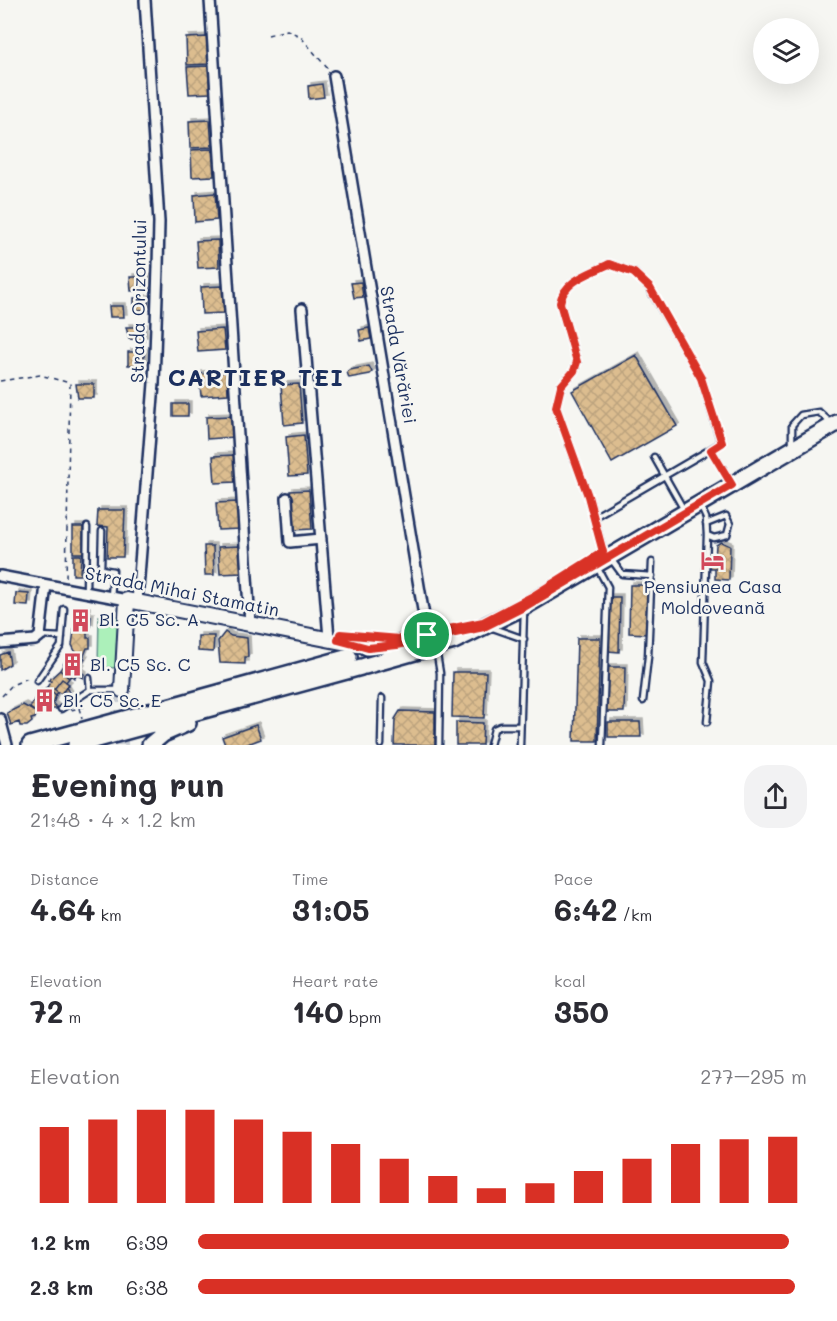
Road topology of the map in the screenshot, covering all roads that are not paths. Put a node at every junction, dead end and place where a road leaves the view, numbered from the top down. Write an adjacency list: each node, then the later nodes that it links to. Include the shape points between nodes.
1 (145, 0): 26 (street, Strada Orizontului, via 159,222 154,383)
2 (210, 0): 29 (street)
3 (334, 76): 35 (street, Strada Vărăriei)
4 (302, 309): 18 (street)
5 (835, 424): 6 (main road); 6 (lane, via 819,412 801,415 790,432)
6 (793, 448): 10 (main road)
7 (711, 450): 9 (lane); 10 (lane); 13 (lane, via 722,443 701,378 643,279 609,264 567,286 560,303 577,362 561,386 556,407)
8 (654, 457): 9 (lane)
9 (665, 476): 12 (lane); 13 (lane)
10 (732, 485): 12 (main road)
11 (286, 498): 18 (street, via 290,542)
12 (692, 507): 14 (lane, via 704,512); 19 (main road)
13 (594, 517): 19 (lane)
14 (706, 524): 17 (lane); 17 (lane, via 726,516 730,524 727,535)
15 (87, 527): 24 (lane)
16 (102, 531): 25 (lane, via 101,569 113,571)
17 (707, 535): 47 (lane, via 704,662 711,681 711,696)
18 (321, 539): 33 (street)
19 (604, 560): 22 (lane, via 622,574); 27 (main road); 57 (lane, via 608,587)
20 (652, 562): 22 (lane)
21 (0, 576): 23 (street, Strada Mihai Stamatin)
22 (652, 576): 43 (lane)
23 (46, 585): 24 (street, Strada Mihai Stamatin); 31 (street)
24 (86, 592): 25 (street, Strada Mihai Stamatin)
25 (111, 597): 26 (street, Strada Mihai Stamatin)
26 (132, 601): 29 (street, Strada Mihai Stamatin); 41 (street)
27 (524, 607): 30 (main road); 34 (lane)
28 (64, 609): 32 (lane)
29 (250, 623): 33 (street, Strada Mihai Stamatin)
30 (485, 626): 34 (lane); 35 (main road)
31 (40, 636): 32 (lane); 36 (street, via 35,640)
32 (62, 637): 39 (lane, via 61,646)
33 (329, 638): 37 (street, Strada Mihai Stamatin)
34 (524, 639): 48 (lane)
35 (430, 641): 37 (main road); 54 (lane, via 440,674)
36 (0, 643)
37 (360, 657): 44 (main road); 50 (main road)
38 (89, 678): 40 (lane)
39 (37, 681)
40 (90, 690): 41 (lane); 45 (lane)
41 (122, 690)
42 (382, 698): 53 (lane)
43 (643, 701)
44 (234, 702): 51 (main road); 52 (main road, via 163,734)
45 (61, 709)
46 (0, 719): 49 (street)
47 (707, 722)
48 (520, 726): 55 (lane, via 494,729); 56 (lane)
49 (7, 745)
50 (30, 745)
51 (76, 745)
52 (150, 745)
53 (381, 745)
54 (439, 745)
55 (490, 745)
56 (520, 745)
57 (602, 745)

